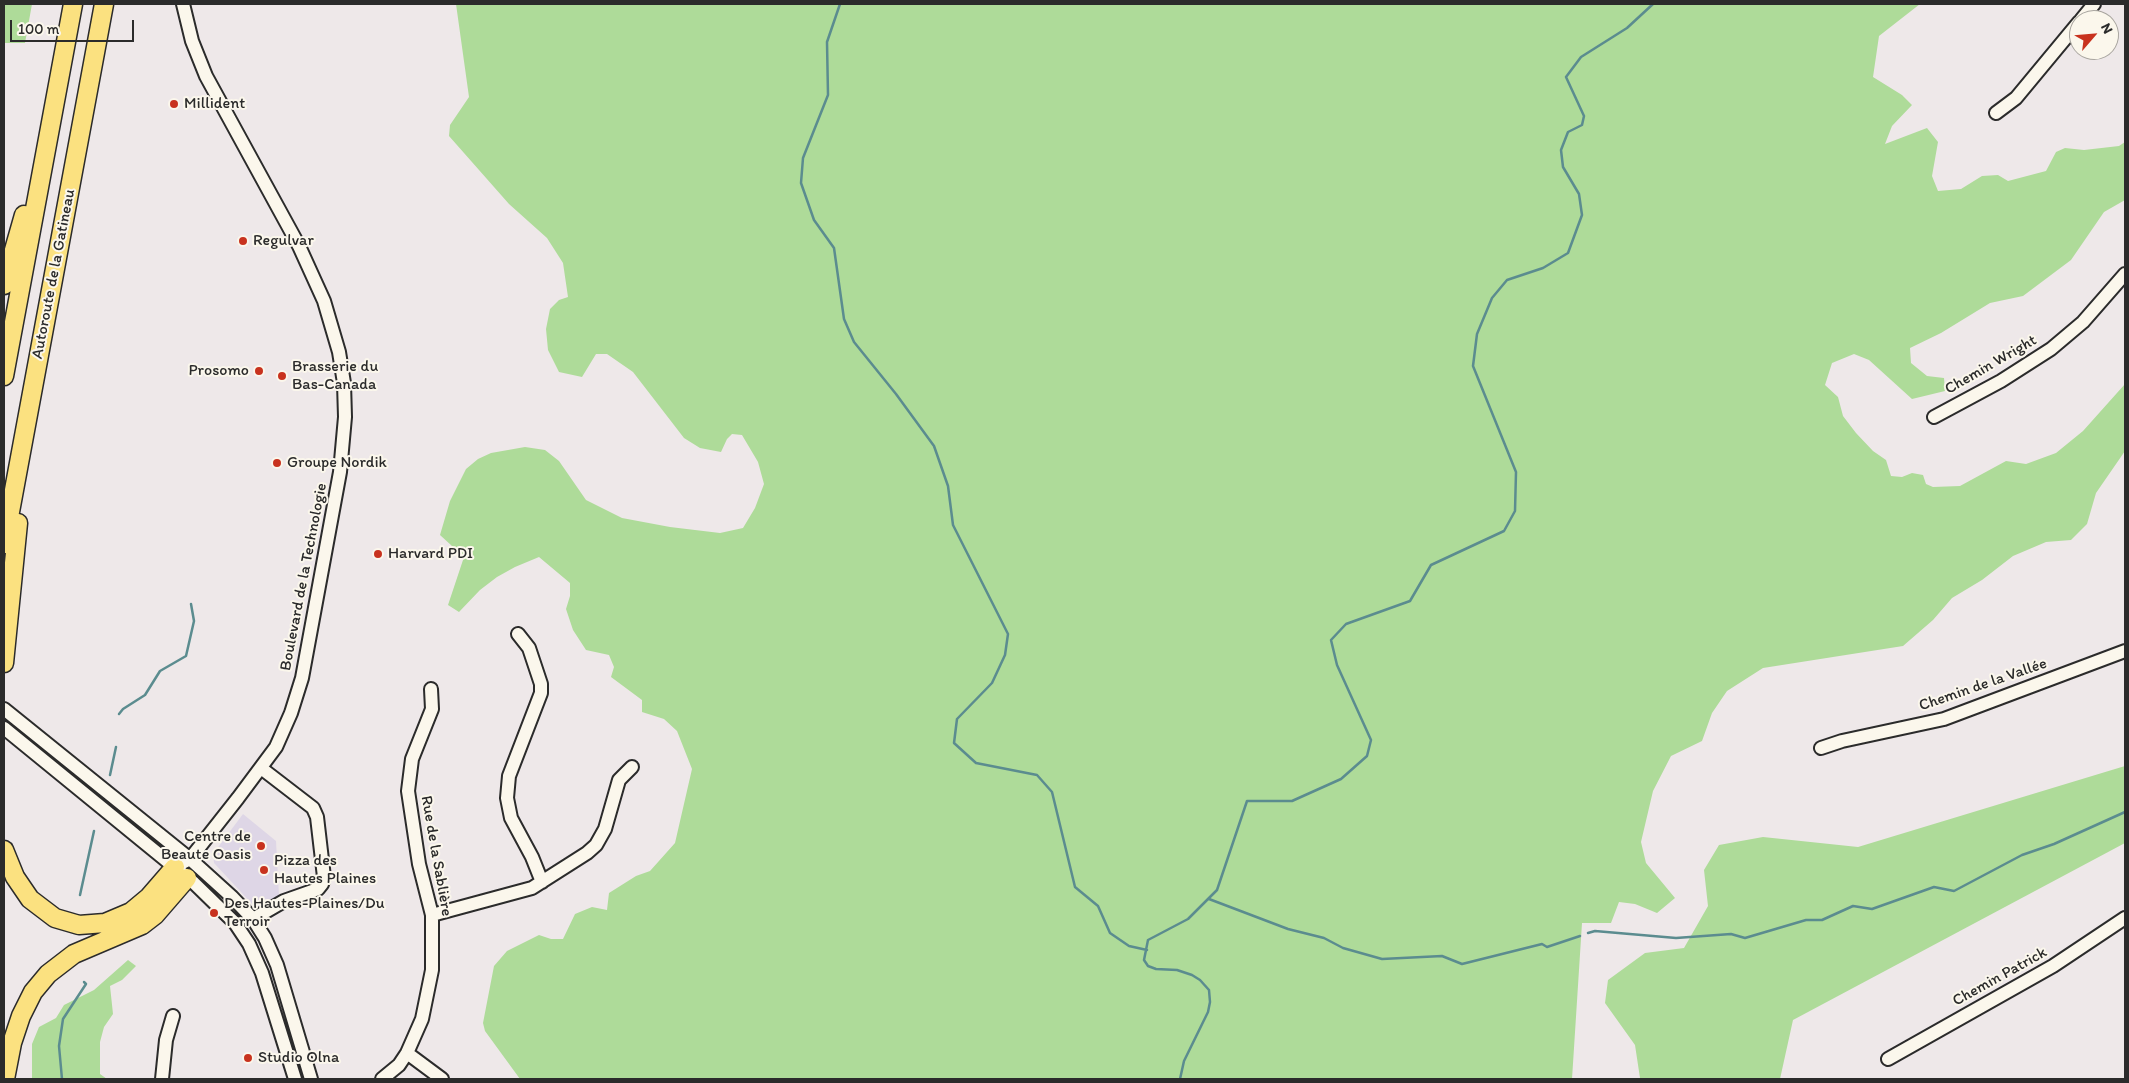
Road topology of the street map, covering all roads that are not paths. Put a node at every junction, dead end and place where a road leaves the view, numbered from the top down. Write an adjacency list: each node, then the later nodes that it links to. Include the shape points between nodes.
1 (73, 4): 6 (highway, Autoroute de la Gatineau)
2 (104, 4): 11 (highway, Autoroute de la Gatineau)
3 (182, 4): 21 (street, Boulevard de la Technologie, via 192,41 209,82 317,282 333,327 344,383 342,456 302,678 284,732)
4 (2069, 34): 5 (street, via 2016,98)
5 (1996, 113)
6 (52, 116): 8 (highway); 9 (highway, Autoroute de la Gatineau)
7 (2125, 274): 10 (street, Chemin Wright, via 2088,316 2051,349 2001,381)
8 (4, 284)
9 (4, 376)
10 (1934, 417)
11 (25, 425): 12 (highway, Autoroute de la Gatineau); 15 (highway)
12 (4, 544)
13 (518, 634): 24 (street, via 529,648 541,693 509,776 507,798 511,818)
14 (2125, 651): 19 (street, Chemin de la Vallée, via 1944,719)
15 (4, 663)
16 (431, 689): 25 (street, Rue de la Sablière, via 432,709 412,759 408,792 419,864)
17 (4, 709): 23 (street)
18 (4, 728): 23 (street)
19 (1821, 748)
20 (632, 767): 24 (street, via 616,786 605,829 596,845)
21 (261, 768): 23 (street, Boulevard de la Technologie); 26 (street, via 313,808 324,877 318,889 284,901)
22 (4, 850): 23 (highway, via 14,877 30,899 50,915 74,924 106,923 131,912)
23 (184, 868): 26 (street, via 232,897); 31 (highway, via 155,915 142,926 74,954 48,974 21,1016); 33 (street, via 220,906 249,944 268,989)
24 (542, 882): 25 (street, via 522,892)
25 (432, 915): 29 (street, Rue de la Sablière, via 430,983 422,1019)
26 (252, 918): 34 (street, via 277,965)
27 (2125, 918): 30 (street, Chemin Patrick, via 2053,966)
28 (173, 1016): 32 (street, via 166,1040)
29 (407, 1053): 35 (street, Rue de la Sablière, via 400,1065); 36 (street)
30 (1888, 1059)
31 (5, 1079)
32 (162, 1079)
33 (295, 1079)
34 (311, 1079)
35 (382, 1079)
36 (442, 1079)

